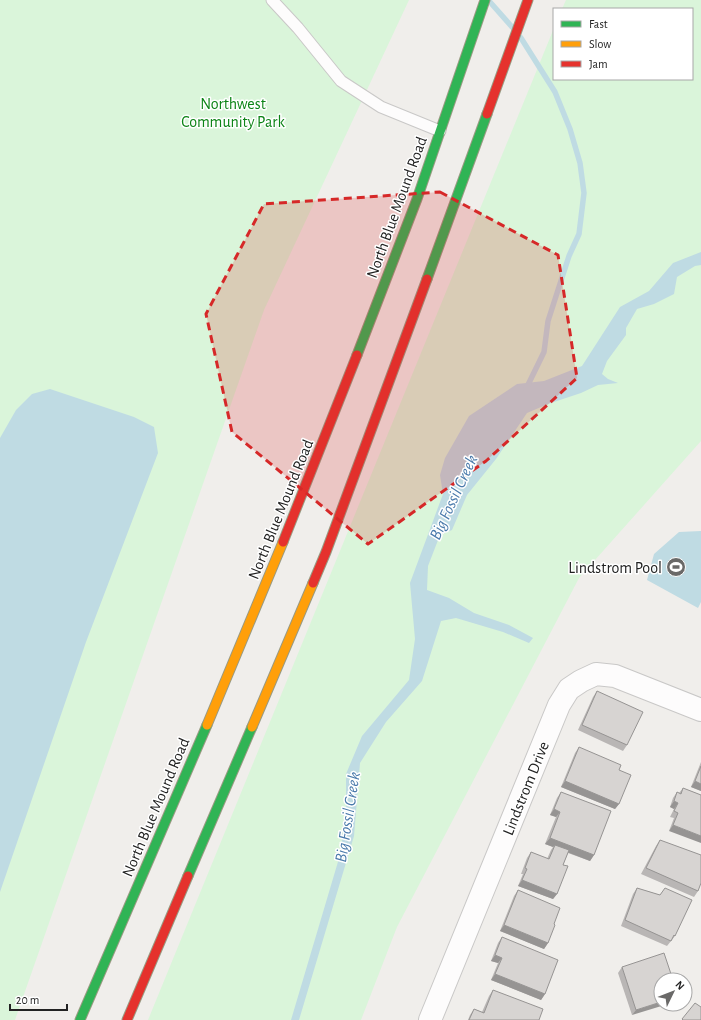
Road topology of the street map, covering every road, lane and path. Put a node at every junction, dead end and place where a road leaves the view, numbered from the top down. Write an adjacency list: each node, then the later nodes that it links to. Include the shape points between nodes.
1 (272, 0): 4 (lane, via 341,81 382,108)
2 (485, 0): 4 (main road, North Blue Mound Road)
3 (528, 0): 7 (main road, via 326,552)
4 (440, 132): 6 (main road, North Blue Mound Road, via 417,199 302,497)
5 (701, 710): 8 (street, Lindstrom Drive, via 616,676 596,674 569,689 559,705)
6 (80, 1020)
7 (127, 1020)
8 (430, 1020)

